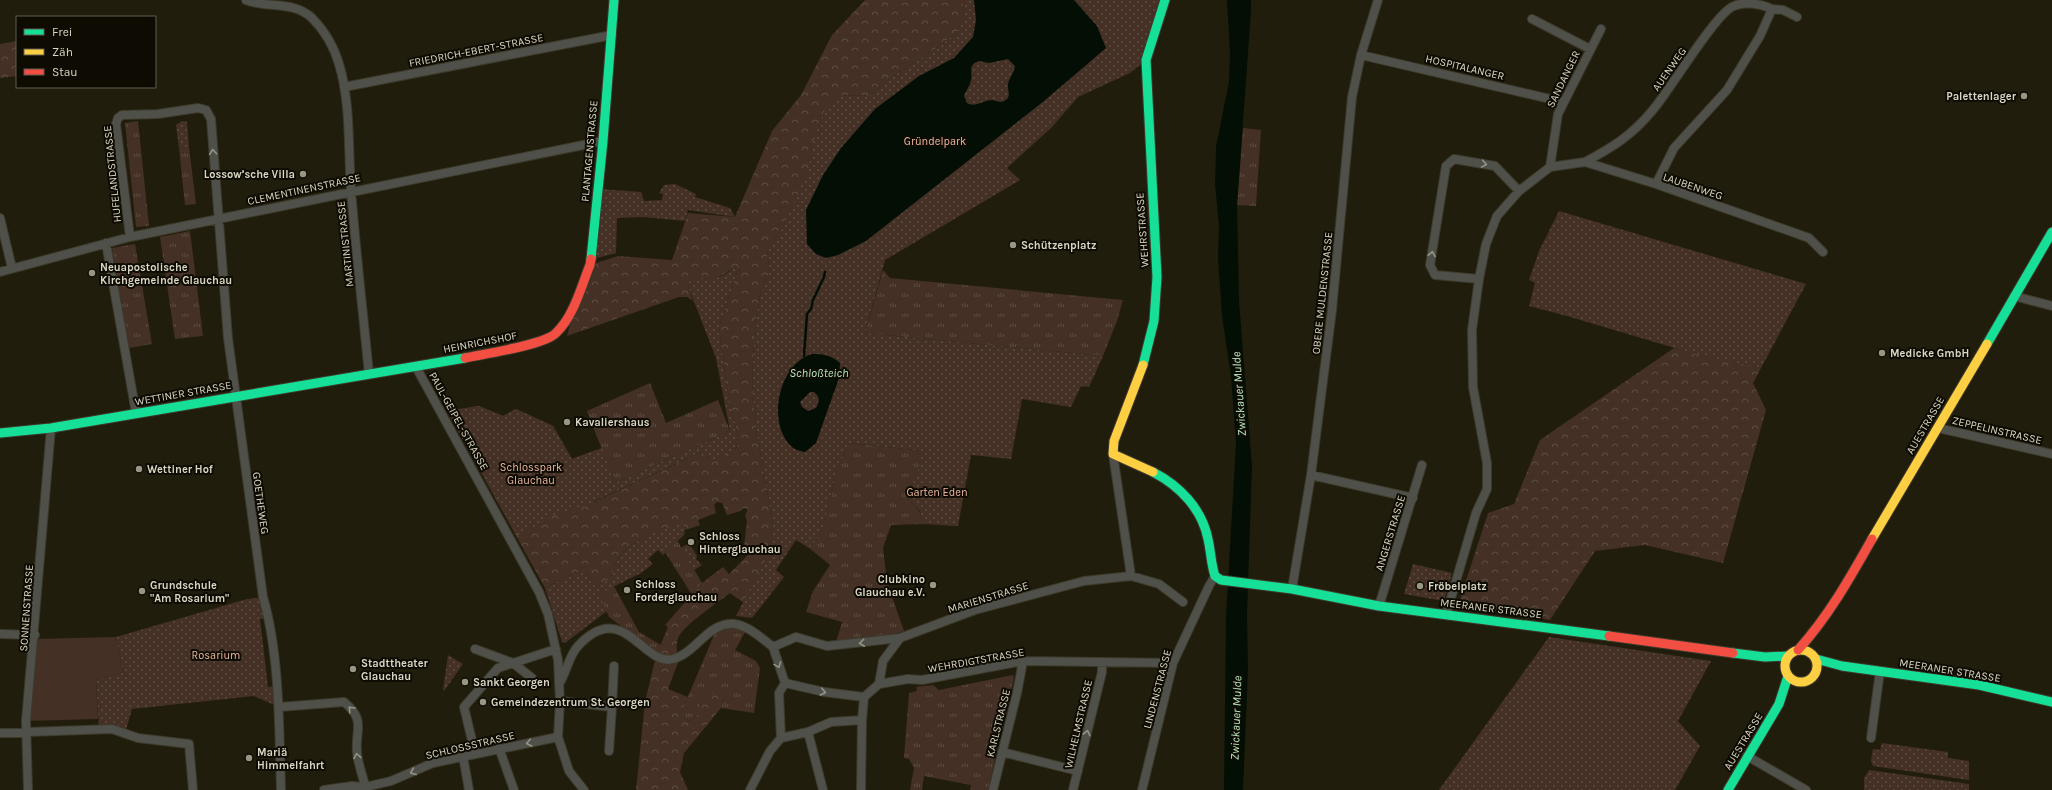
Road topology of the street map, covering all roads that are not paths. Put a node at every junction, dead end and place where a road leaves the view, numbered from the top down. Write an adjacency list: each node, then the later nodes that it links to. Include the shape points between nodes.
1 (246, 0): 12 (street, MARTINISTRASSE, via 298,8 311,17 324,32 333,49)
2 (614, 0): 9 (street, PLANTAGENSTRASSE)
3 (1165, 0): 39 (street, WEHRSTRASSE, via 1146,60 1157,277 1154,321 1146,357 1114,441)
4 (1378, 0): 11 (street, OBERE MULDENSTRASSE)
5 (1772, 9): 6 (street, AUENWEG, via 1783,10); 15 (street, AUENWEG, via 1764,5 1747,4 1727,10 1708,32 1652,111 1616,146); 17 (street, via 1760,36 1727,90 1674,148)
6 (1797, 17)
7 (1532, 19): 10 (street, SANDANGER)
8 (1601, 29): 10 (street, SANDANGER)
9 (612, 35): 12 (street, FRIEDRICH-EBERT-STRASSE); 14 (street, PLANTAGENSTRASSE)
10 (1590, 49): 13 (street, SANDANGER)
11 (1361, 55): 13 (street, HOSPITALANGER); 42 (street, OBERE MULDENSTRASSE, via 1352,97 1332,310)
12 (344, 87): 18 (street, MARTINISTRASSE)
13 (1563, 102): 16 (street, SANDANGER, via 1558,114)
14 (603, 141): 18 (street, CLEMENTINENSTRASSE); 30 (street, PLANTAGENSTRASSE, via 590,265)
15 (1585, 162): 16 (street, LAUBENWEG); 17 (street, LAUBENWEG)
16 (1550, 167): 19 (street)
17 (1656, 184): 25 (street, LAUBENWEG, via 1809,238)
18 (351, 191): 21 (street, CLEMENTINENSTRASSE); 33 (street, MARTINISTRASSE)
19 (1519, 191): 28 (street, via 1497,216 1486,244); 28 (street, one-way to 19, via 1435,275 1430,265 1446,166 1454,159 1495,166)
20 (0, 218): 26 (street)
21 (218, 219): 23 (street, CLEMENTINENSTRASSE); 23 (street, HUFELANDSTRASSE, one-way to 23, via 211,119 206,110 198,108 158,114 122,115 116,122); 34 (street, GOETHEWEG)
22 (2052, 232): 29 (street, AUESTRASSE)
23 (130, 237): 24 (street, CLEMENTINENSTRASSE)
24 (106, 243): 26 (street, CLEMENTINENSTRASSE); 35 (street)
25 (1823, 252)
26 (12, 268): 27 (street, CLEMENTINENSTRASSE)
27 (0, 272)
28 (1479, 279): 49 (street, via 1472,330 1473,387 1487,463 1487,489 1476,513)
29 (2014, 296): 31 (street); 37 (street, AUESTRASSE)
30 (576, 301): 32 (street, HEINRICHSHOF, via 561,330 549,338 515,348)
31 (2052, 306)
32 (416, 367): 33 (street, HEINRICHSHOF); 56 (street, PAUL-GEIPEL-STRASSE, via 539,592 548,614)
33 (369, 374): 34 (street, WETTINER STRASSE)
34 (235, 396): 35 (street, WETTINER STRASSE); 79 (street, GOETHEWEG, via 263,597 269,618)
35 (136, 413): 36 (street, WETTINER STRASSE)
36 (51, 428): 38 (street, WETTINER STRASSE); 52 (street, SONNENSTRASSE)
37 (1938, 428): 40 (street, ZEPPELINSTRASSE); 50 (street, AUESTRASSE, via 1838,598)
38 (0, 432)
39 (1112, 454): 44 (street, WEHRSTRASSE); 45 (street, via 1169,480 1186,496 1205,527)
40 (2052, 454)
41 (1422, 465): 43 (street, ANGERSTRASSE)
42 (1312, 475): 43 (street); 46 (street, OBERE MULDENSTRASSE)
43 (1413, 498): 48 (street, ANGERSTRASSE)
44 (1131, 576): 47 (street, MARIENSTRASSE, via 1159,584); 53 (street, MARIENSTRASSE, via 1084,581 982,608)
45 (1218, 578): 46 (street, MEERANER STRASSE); 64 (street, LINDENSTRASSE, via 1209,586)
46 (1292, 589): 48 (street, MEERANER STRASSE)
47 (1183, 602)
48 (1378, 606): 49 (street, MEERANER STRASSE)
49 (1446, 615): 60 (street, MEERANER STRASSE)
50 (1817, 629): 57 (street, AUESTRASSE); 59 (street, AUESTRASSE)
51 (0, 634): 52 (street)
52 (35, 635): 83 (street, SONNENSTRASSE)
53 (900, 638): 54 (street, MARIENSTRASSE, one-way to 54, via 827,646 796,637); 74 (street, via 883,661)
54 (773, 647): 72 (street, one-way to 72); 73 (street, via 749,627 736,624 716,627 693,648 678,657 666,659 625,633 613,628 603,628 578,646)
55 (474, 649): 62 (street)
56 (556, 649): 62 (street); 73 (street, PAUL-GEIPEL-STRASSE)
57 (1798, 650): 58 (street); 59 (street)
58 (1788, 656): 60 (street, MEERANER STRASSE); 68 (street, via 1785,665)
59 (1813, 656): 66 (street, MEERANER STRASSE); 69 (street)
60 (1764, 657): 68 (street, MEERANER STRASSE)
61 (1023, 661): 63 (street, WEHRDIGTSTRASSE); 74 (street, WEHRDIGTSTRASSE, via 922,680 908,679); 91 (street, KARLSTRASSE)
62 (513, 662): 70 (street); 90 (street, via 498,668 464,707)
63 (1102, 662): 64 (street, WEHRDIGTSTRASSE); 94 (street, WILHELMSTRASSE, one-way to 63)
64 (1173, 663): 108 (street, LINDENSTRASSE)
65 (614, 666): 80 (street)
66 (1842, 666): 67 (street, MEERANER STRASSE); 69 (street, MEERANER STRASSE)
67 (1880, 671): 77 (street, MEERANER STRASSE, via 1979,685); 87 (street)
68 (1787, 673): 71 (street); 78 (street, AUESTRASSE)
69 (1816, 673): 71 (street, via 1809,680)
70 (532, 678)
71 (1800, 682): 78 (street, AUESTRASSE)
72 (785, 683): 75 (street, one-way to 75, via 824,692); 86 (street, via 779,693)
73 (559, 684): 76 (street, PAUL-GEIPEL-STRASSE)
74 (879, 684): 75 (street)
75 (864, 697): 81 (street)
76 (560, 701): 80 (street); 85 (street, PAUL-GEIPEL-STRASSE)
77 (2052, 702)
78 (1779, 704): 93 (street, AUESTRASSE)
79 (279, 706): 95 (street, one-way to 79, via 356,747 358,724 354,710 344,702); 98 (street, GOETHEWEG)
80 (612, 707): 89 (street)
81 (862, 720): 82 (street, via 831,722); 105 (street)
82 (808, 732): 86 (street); 104 (street)
83 (26, 733): 84 (street); 96 (street, SONNENSTRASSE); 97 (street, via 112,729 138,738 189,744)
84 (0, 734)
85 (558, 737): 88 (street, SCHLOSSSTRASSE, one-way to 88); 102 (street, via 569,771)
86 (781, 738): 103 (street, via 770,751)
87 (1871, 738)
88 (499, 748): 90 (street, SCHLOSSSTRASSE); 101 (street)
89 (609, 751)
90 (475, 752): 92 (street, SCHLOSSSTRASSE)
91 (1002, 752): 94 (street); 106 (street, KARLSTRASSE)
92 (463, 756): 95 (street, SCHLOSSSTRASSE, one-way to 95, via 433,763 391,781); 100 (street)
93 (1747, 756): 109 (street, AUESTRASSE); 110 (street)
94 (1078, 771): 107 (street, WILHELMSTRASSE)
95 (366, 788): 99 (street, SCHLOSSSTRASSE, via 352,786)
96 (28, 790)
97 (193, 790)
98 (280, 790)
99 (324, 790)
100 (469, 790)
101 (514, 790)
102 (584, 790)
103 (750, 790)
104 (823, 790)
105 (862, 790)
106 (993, 790)
107 (1074, 790)
108 (1142, 790)
109 (1728, 790)
110 (1806, 790)

